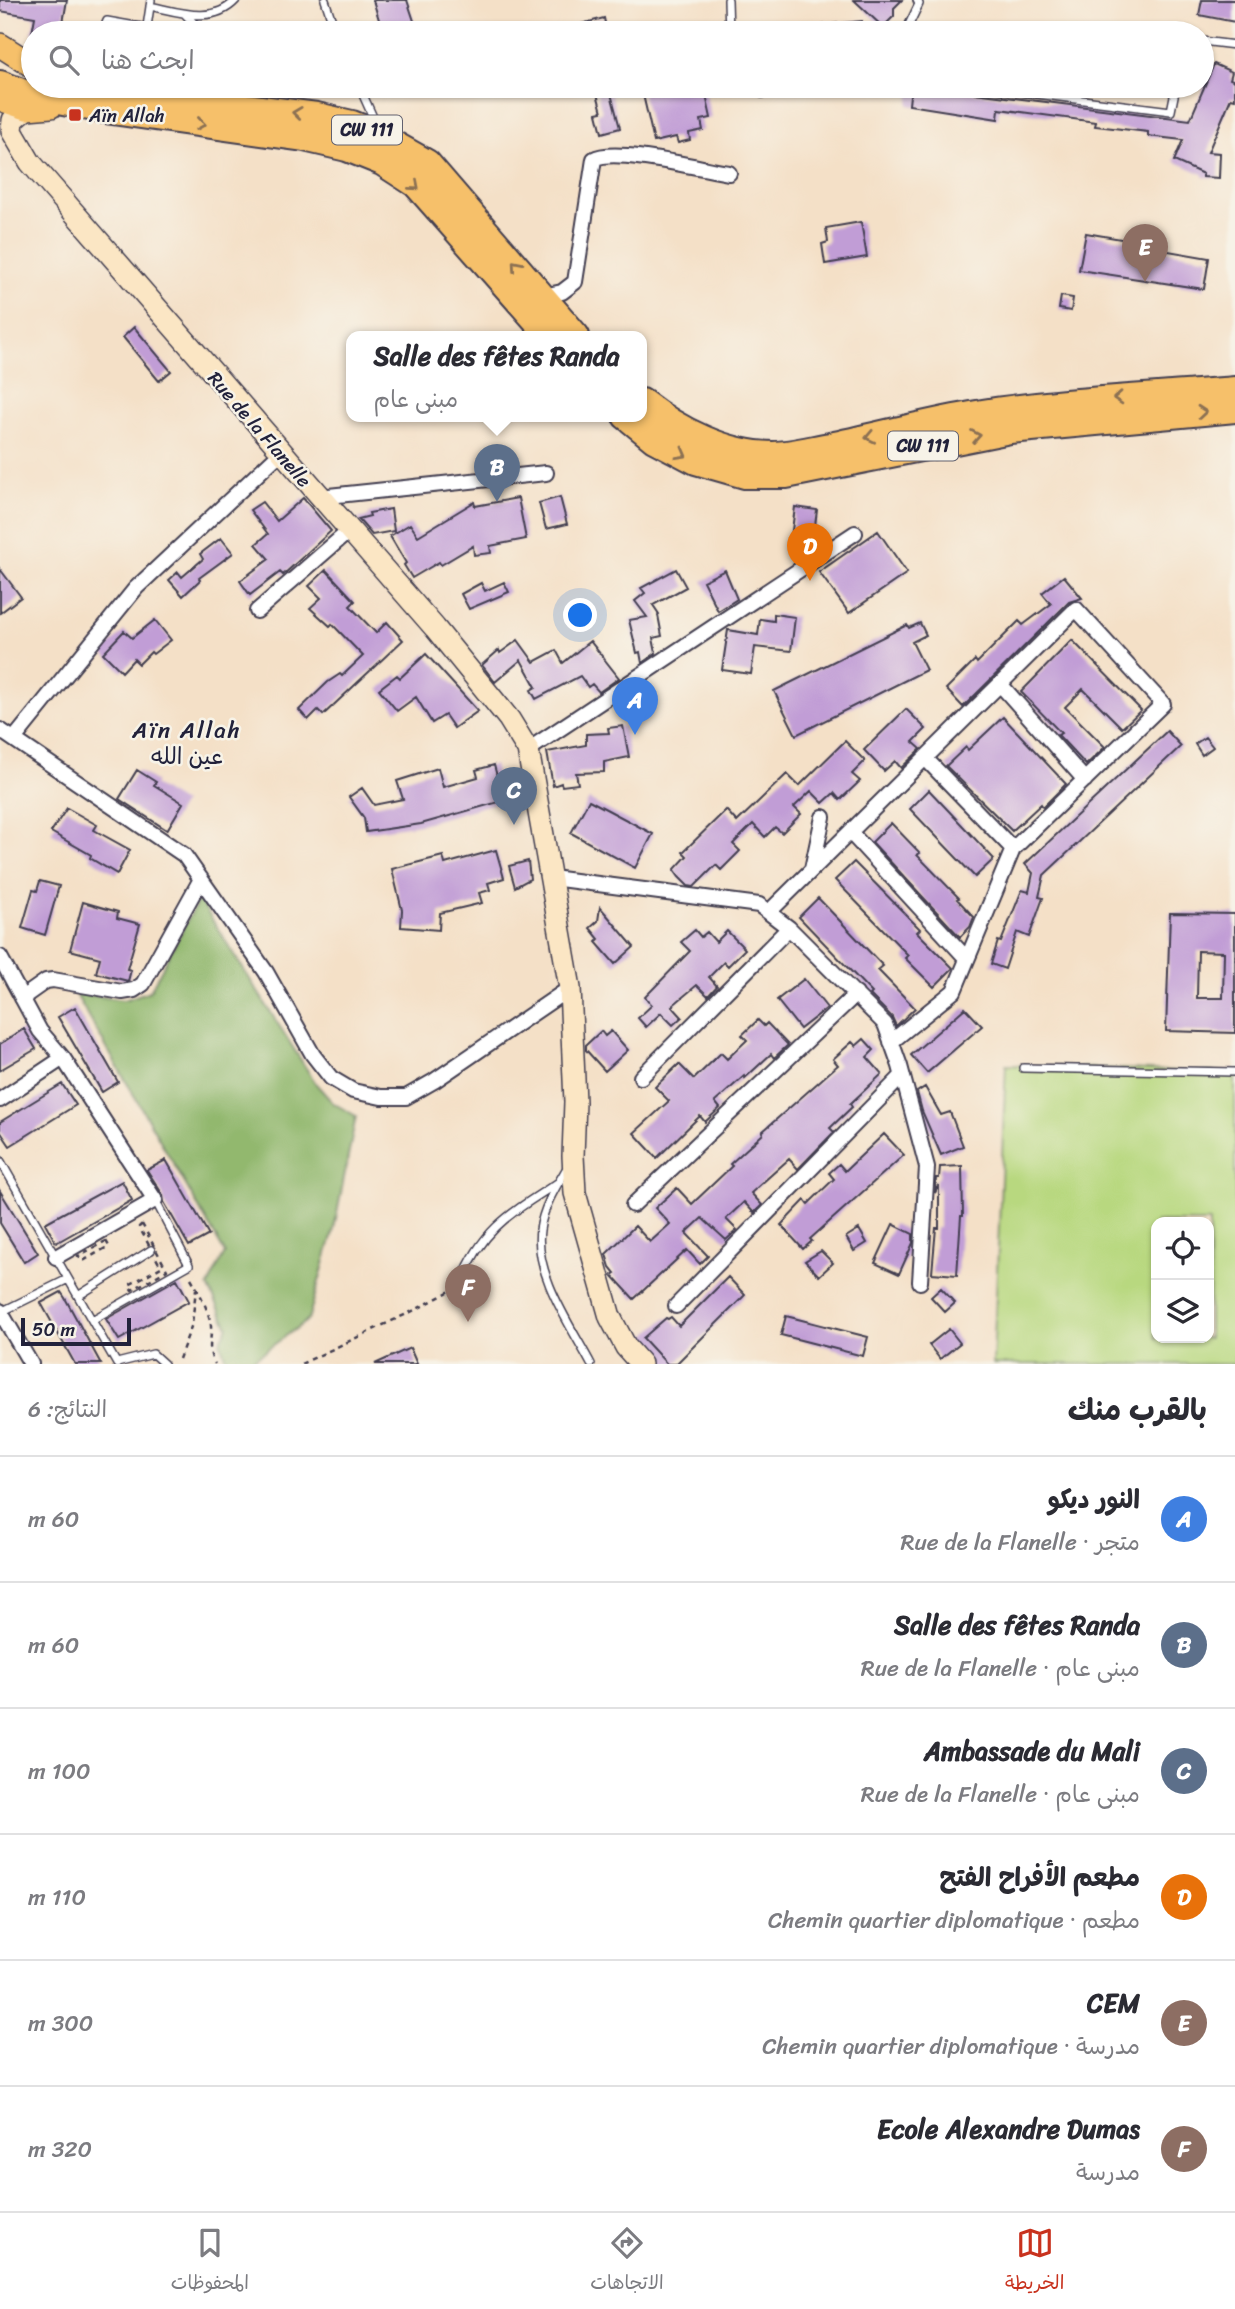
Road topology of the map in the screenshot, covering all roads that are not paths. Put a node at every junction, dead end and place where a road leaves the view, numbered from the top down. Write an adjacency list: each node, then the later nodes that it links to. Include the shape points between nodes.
1 (236, 0): 6 (lane, via 218,14)
2 (325, 0): 9 (lane)
3 (728, 0): 10 (lane)
4 (918, 0): 11 (lane)
5 (150, 3): 6 (lane); 7 (lane)
6 (184, 13): 8 (lane)
7 (147, 21)
8 (192, 21)
9 (332, 21)
10 (729, 21)
11 (911, 21)
12 (1214, 42): 14 (lane)
13 (0, 45): 15 (main road)
14 (1235, 45)
15 (21, 58)
16 (0, 65): 17 (highway)
17 (21, 73)
18 (0, 84): 19 (highway)
19 (21, 92)
20 (62, 98): 27 (main road)
21 (77, 98): 31 (highway, CW 111, one-way to 31, via 105,110 304,138 382,162 416,184)
22 (193, 98): 28 (highway, CW 111, one-way to 22, via 317,116)
23 (364, 98): 28 (lane)
24 (1068, 98): 25 (lane, via 1171,111)
25 (1174, 98)
26 (0, 99): 27 (main road)
27 (14, 116): 37 (street, Rue de la Flanelle, via 12,131 30,162)
28 (374, 133): 30 (highway, CW 111, one-way to 28, via 428,163)
29 (729, 173): 30 (street, via 620,154 598,156 575,282 562,292)
30 (543, 296): 32 (highway, CW 111)
31 (546, 331)
32 (572, 331)
33 (1235, 390): 34 (highway, CW 111, one-way to 34, via 1002,410 774,455 733,450)
34 (647, 406)
35 (1235, 409): 36 (highway, CW 111, one-way to 35, via 654,439 696,461 745,475 786,475 1010,430)
36 (633, 422)
37 (280, 453): 39 (street, Rue de la Flanelle); 45 (street, via 136,588)
38 (546, 473): 39 (street)
39 (319, 497): 40 (street, Rue de la Flanelle)
40 (349, 531): 42 (street); 46 (street, Rue de la Flanelle, via 435,628 509,719)
41 (855, 533): 46 (street)
42 (257, 611)
43 (1000, 684): 47 (street); 48 (street); 48 (street, via 1076,609 1163,704)
44 (0, 730): 45 (street)
45 (14, 739): 54 (street, via 184,855)
46 (528, 750): 53 (street)
47 (925, 758): 50 (street); 51 (street)
48 (1085, 780): 51 (street)
49 (823, 817): 52 (street)
50 (850, 832): 52 (street); 58 (street)
51 (1013, 849): 58 (street)
52 (812, 869): 55 (street)
53 (552, 878): 55 (street, via 759,905); 59 (street)
54 (201, 879): 59 (street, via 266,972 313,1055 331,1078 353,1091 406,1097); 61 (street, via 142,984 134,990 52,980)
55 (769, 912): 56 (street)
56 (789, 928): 60 (street); 67 (street)
57 (0, 957): 61 (street)
58 (967, 959): 62 (street, via 954,991)
59 (570, 988): 69 (street)
60 (856, 994): 62 (street, via 885,1024); 73 (street)
61 (22, 998): 63 (street, via 40,1031)
62 (891, 1042): 66 (street)
63 (63, 1058): 68 (street); 72 (street)
64 (1023, 1068): 65 (lane)
65 (1235, 1072)
66 (902, 1076): 77 (street, via 927,1167); 80 (street)
67 (641, 1077)
68 (0, 1100)
69 (573, 1156): 71 (lane); 87 (street, via 575,1193 610,1317)
70 (0, 1160): 75 (lane)
71 (559, 1182): 78 (lane, via 507,1216 486,1236); 86 (lane, via 540,1228 539,1253)
72 (155, 1200): 75 (street); 82 (lane, via 189,1265)
73 (633, 1205)
74 (151, 1250): 79 (lane)
75 (56, 1257): 76 (lane)
76 (68, 1279): 79 (lane); 81 (lane)
77 (920, 1282)
78 (460, 1284)
79 (78, 1296): 82 (lane)
80 (676, 1306)
81 (0, 1312): 84 (street)
82 (92, 1320): 83 (lane)
83 (117, 1363): 85 (lane, via 153,1354)
84 (31, 1364)
85 (164, 1364)
86 (591, 1364)
87 (641, 1364)

